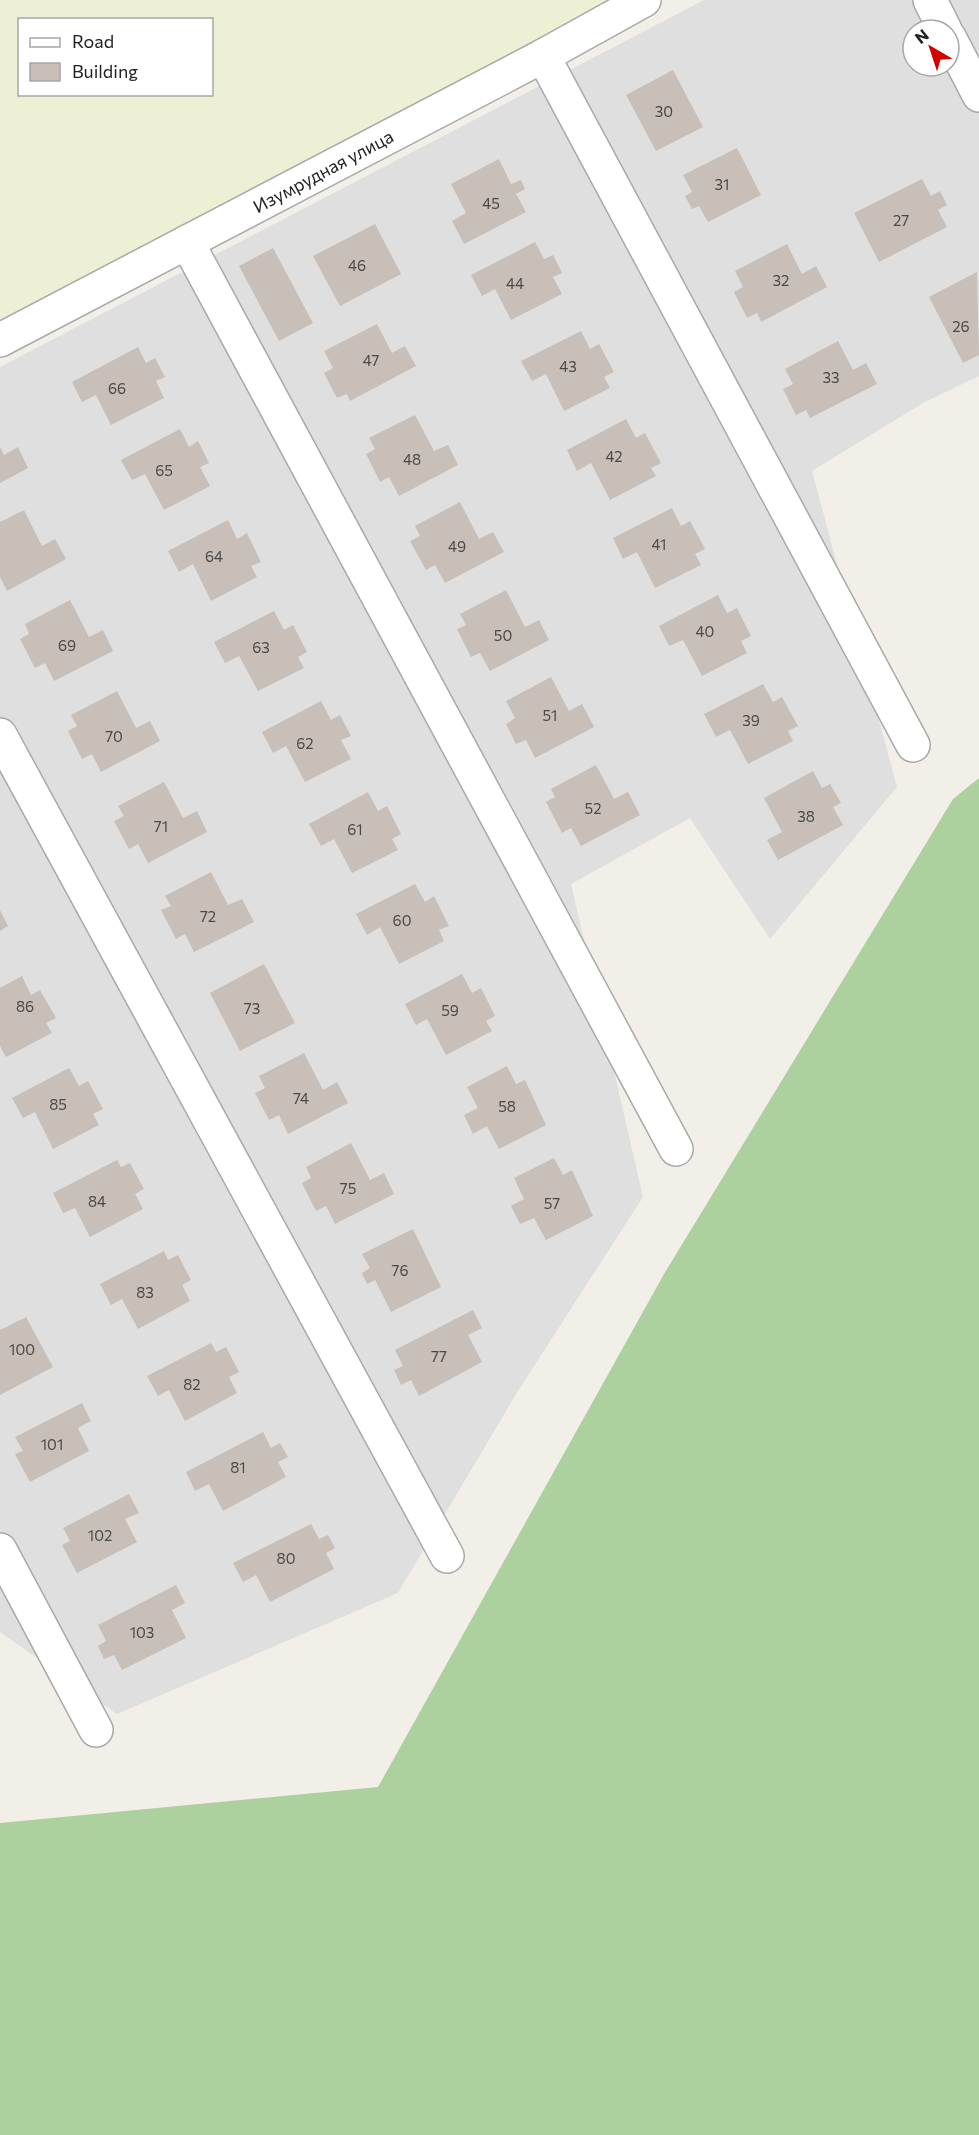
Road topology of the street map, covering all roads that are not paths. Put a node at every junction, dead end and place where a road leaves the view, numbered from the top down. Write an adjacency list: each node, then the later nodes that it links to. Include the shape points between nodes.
1 (644, 0): 4 (street, Изумрудная улица)
2 (930, 0): 3 (street)
3 (939, 18)
4 (543, 56): 7 (street, Изумрудная улица); 10 (street)
5 (961, 60): 6 (street)
6 (979, 95)
7 (187, 242): 8 (street, Изумрудная улица); 11 (street)
8 (0, 340)
9 (0, 735): 13 (street)
10 (913, 745)
11 (676, 1149)
12 (0, 1550): 14 (street)
13 (447, 1556)
14 (96, 1730)

